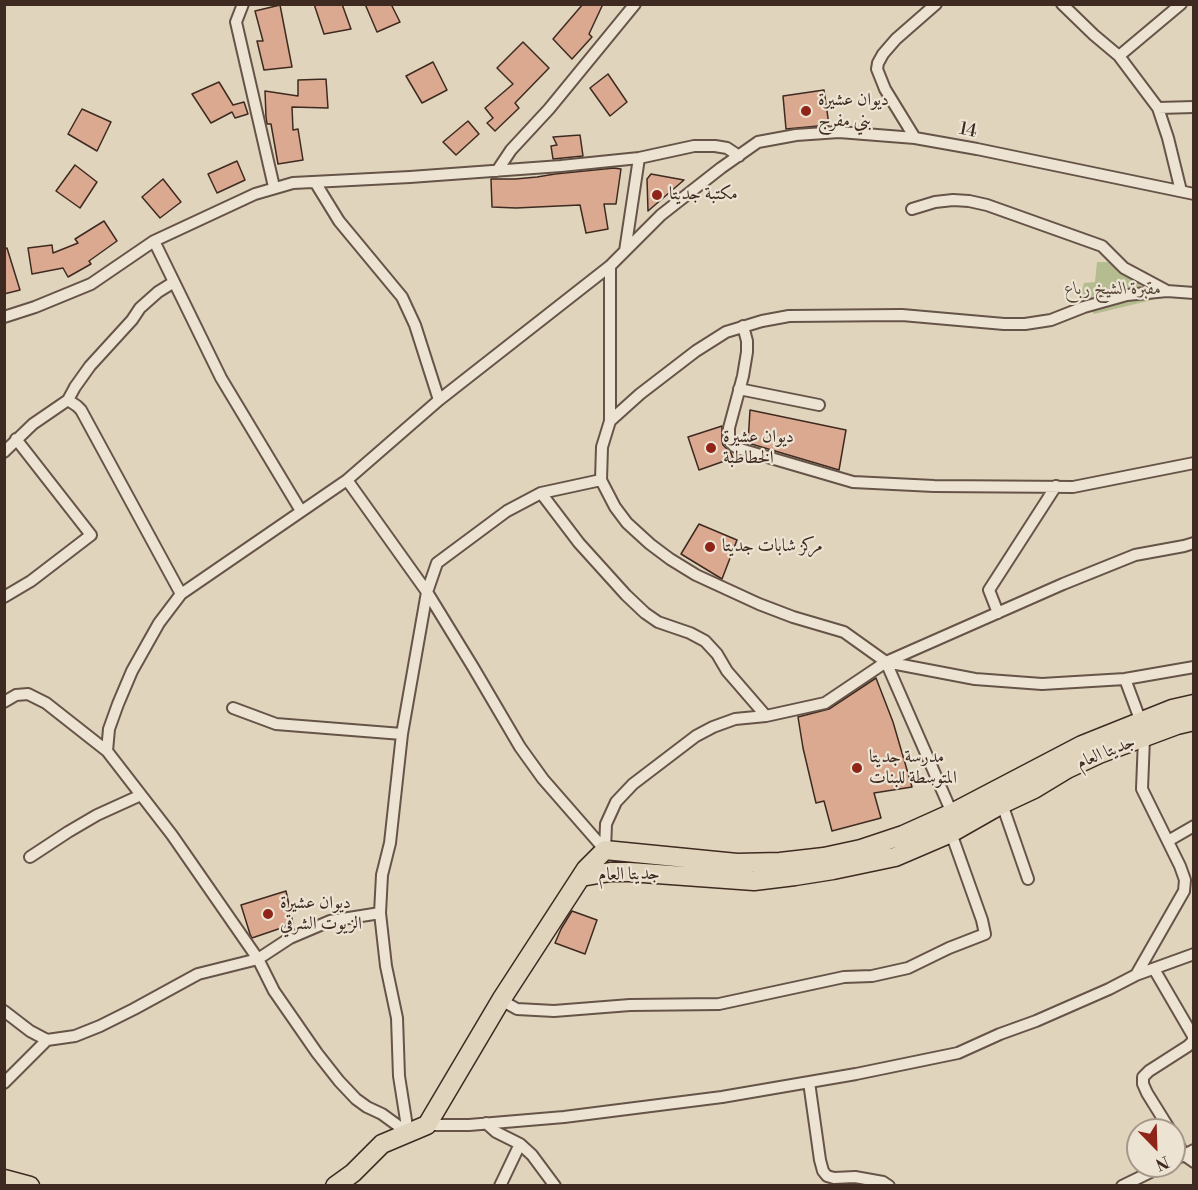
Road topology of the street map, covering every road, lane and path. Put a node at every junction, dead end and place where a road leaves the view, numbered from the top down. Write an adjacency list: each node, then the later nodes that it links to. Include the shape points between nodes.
1 (243, 4): 14 (street, via 236,22)
2 (635, 4): 12 (street)
3 (936, 4): 9 (street, via 896,39 877,69)
4 (1062, 4): 6 (street)
5 (1181, 4): 6 (street)
6 (1119, 56): 8 (street)
7 (1194, 107): 8 (street)
8 (1158, 108): 15 (street)
9 (915, 138): 10 (street, 14, via 839,132 796,135 758,142); 15 (street, 14)
10 (739, 156): 11 (street, via 715,146); 19 (street, 14, via 661,215)
11 (639, 158): 12 (street); 19 (street)
12 (497, 171): 13 (street)
13 (315, 182): 14 (street); 28 (street, via 339,221 402,297)
14 (274, 188): 18 (street)
15 (1181, 191): 16 (street, 14)
16 (1194, 194)
17 (912, 209): 22 (street, via 953,200 987,205 1102,246 1124,268)
18 (154, 241): 21 (street); 24 (street, via 91,284)
19 (625, 251): 20 (street, 14)
20 (609, 266): 28 (street, 14); 30 (street)
21 (174, 282): 27 (street, via 140,309 90,366); 38 (street, via 221,378)
22 (1167, 291): 23 (street); 25 (street, via 1127,295 1031,323 902,315 789,316)
23 (1194, 293)
24 (4, 317)
25 (743, 326): 26 (street, via 747,352); 30 (street, via 696,351)
26 (739, 389): 29 (street); 36 (street, via 728,435 740,449 853,482)
27 (68, 400): 31 (street); 41 (street, via 81,410)
28 (439, 400): 34 (street, 14)
29 (819, 405)
30 (610, 421): 35 (street, via 602,447)
31 (16, 439): 32 (street); 42 (street, via 92,535)
32 (4, 452)
33 (1194, 463): 36 (street, via 1073,487)
34 (347, 480): 38 (street, 14); 40 (street)
35 (601, 480): 37 (street); 44 (street, via 627,523 670,559 759,604 844,632)
36 (1056, 486): 43 (street, via 989,590)
37 (541, 493): 40 (street, via 507,511 437,563); 50 (street, via 579,543 638,607 658,622 705,641)
38 (301, 511): 41 (street, 14)
39 (1194, 543): 43 (street, via 1135,555)
40 (427, 592): 53 (street); 62 (street, via 520,747)
41 (181, 594): 54 (street, 14, via 159,622 132,671 109,729)
42 (4, 597)
43 (998, 613): 44 (street)
44 (886, 662): 46 (street, via 975,679 1042,684); 50 (street, via 825,703); 58 (street)
45 (1194, 667): 46 (street)
46 (1125, 679): 52 (street)
47 (4, 702): 54 (street, via 28,694)
48 (1194, 704): 52 (main road, جديتا العام, via 1172,709)
49 (233, 708): 53 (street, via 276,724)
50 (766, 716): 62 (street, via 735,719 713,727 633,784 616,802 606,824)
51 (1194, 721): 52 (main road, جديتا العام)
52 (1143, 730): 55 (main road, جديتا العام, via 1066,769); 61 (street, via 1142,789)
53 (402, 734): 66 (street)
54 (106, 751): 56 (street)
55 (1030, 781): 57 (main road, جديتا العام); 58 (main road, جديتا العام)
56 (141, 795): 63 (street, via 97,815); 68 (street)
57 (1002, 804): 60 (main road, جديتا العام); 65 (street)
58 (952, 813): 62 (main road, جديتا العام, via 861,849 780,862 738,863)
59 (1194, 826): 61 (street)
60 (951, 833): 64 (main road, جديتا العام, via 895,858 754,881 629,872); 71 (street, via 985,934 908,968 844,977 719,1004 554,1011 517,1010)
61 (1168, 841): 70 (street, via 1185,880 1184,891)
62 (605, 850): 64 (main road, جديتا العام)
63 (30, 856)
64 (581, 877): 71 (main road)
65 (1028, 879)
66 (380, 913): 68 (street, via 330,921 290,938); 79 (street, via 397,1018 399,1076)
67 (1194, 954): 69 (street)
68 (258, 959): 73 (street, via 198,974 100,1026 75,1036); 79 (street, via 274,992 339,1081 361,1103)
69 (1154, 969): 70 (street); 76 (street, via 1193,1036 1188,1046 1143,1077 1147,1093)
70 (1136, 975): 74 (street, via 958,1053)
71 (501, 1000): 78 (main road)
72 (4, 1011): 73 (street)
73 (47, 1040): 75 (street)
74 (809, 1082): 77 (street, via 722,1097); 87 (street, via 823,1171 834,1178 855,1177)
75 (4, 1083)
76 (1163, 1118)
77 (486, 1123): 78 (street); 80 (street)
78 (427, 1125): 79 (main road)
79 (408, 1133): 84 (main road, via 382,1144)
80 (520, 1144): 85 (street); 86 (street)
81 (1137, 1178): 88 (street)
82 (4, 1179): 83 (main road)
83 (30, 1185)
84 (335, 1185)
85 (500, 1185)
86 (555, 1185)
87 (890, 1185)
88 (1122, 1185)

